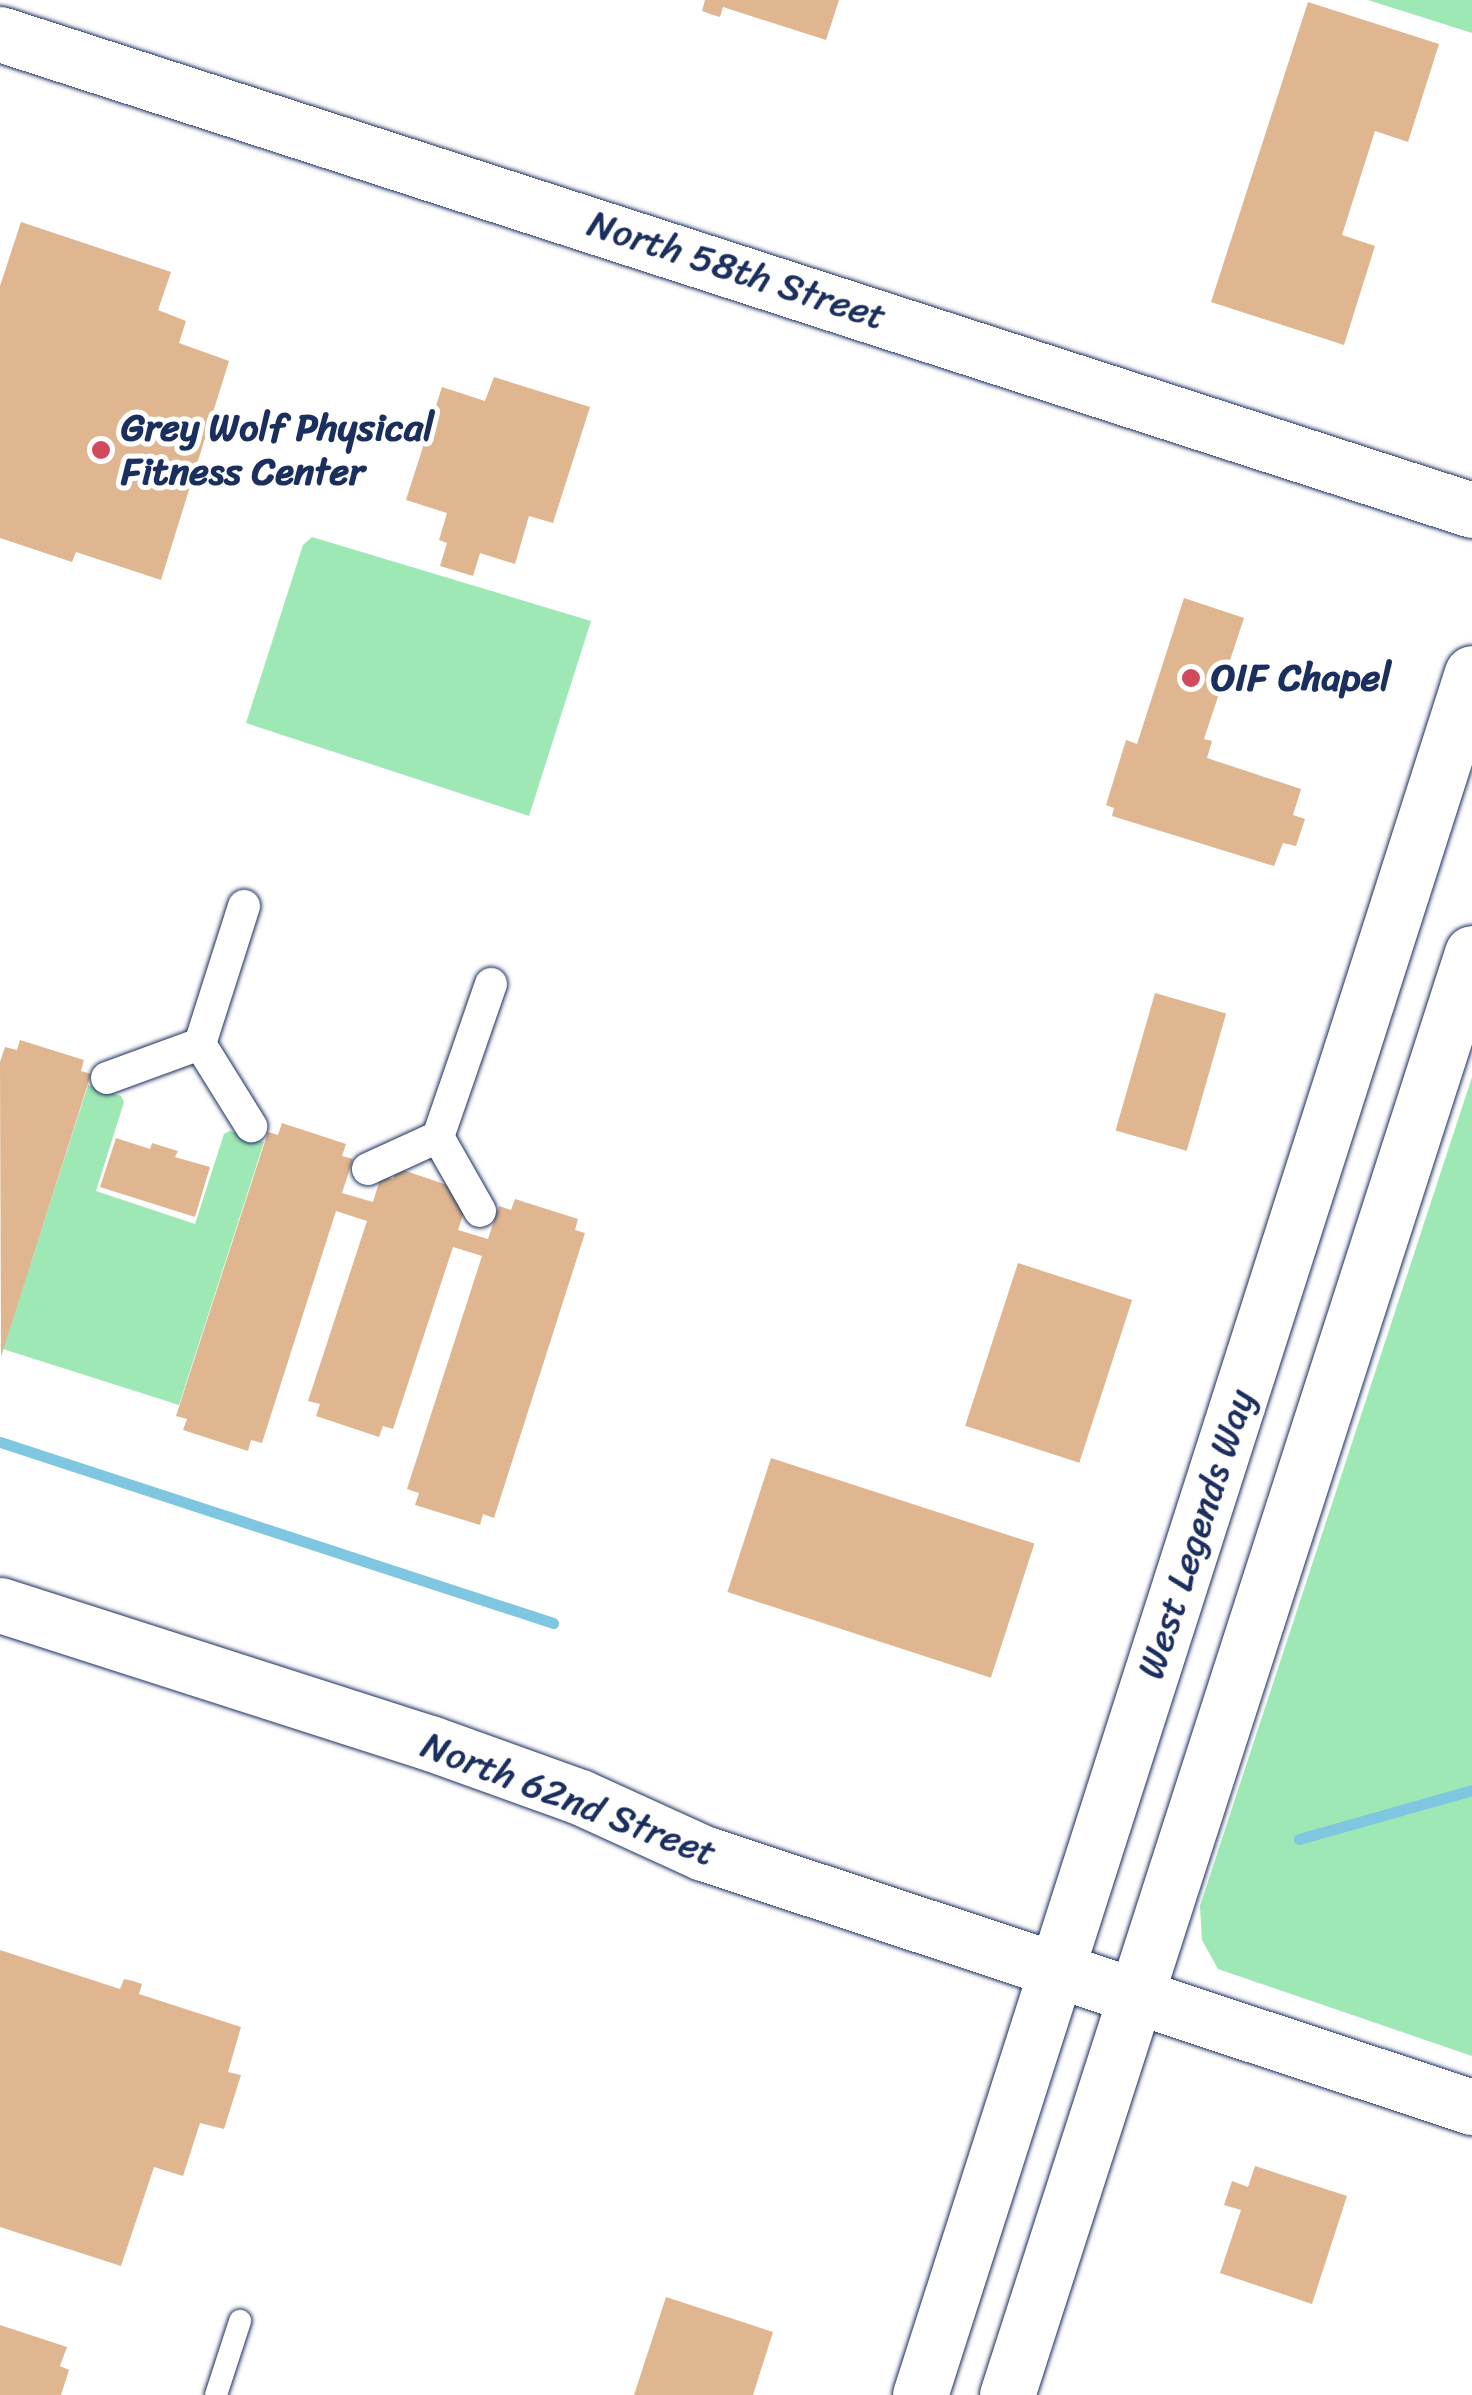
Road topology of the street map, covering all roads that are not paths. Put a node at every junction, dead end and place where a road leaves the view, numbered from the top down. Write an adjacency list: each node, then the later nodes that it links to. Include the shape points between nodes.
1 (0, 34): 2 (street, North 58th Street)
2 (1472, 510)
3 (1472, 672): 14 (street, West Legends Way)
4 (244, 906): 7 (street)
5 (1472, 953): 15 (street)
6 (491, 984): 10 (street)
7 (200, 1044): 8 (street); 9 (street)
8 (108, 1078)
9 (251, 1126)
10 (438, 1137): 11 (street); 12 (street)
11 (368, 1169)
12 (480, 1211)
13 (0, 1606): 14 (street, North 62nd Street, via 430,1744 580,1797 704,1853)
14 (1058, 1972): 15 (street, North 62nd Street); 19 (street, West Legends Way)
15 (1137, 1996): 16 (street, North 62nd Street); 20 (street)
16 (1472, 2107)
17 (240, 2321): 18 (lane)
18 (216, 2395)
19 (920, 2395)
20 (1007, 2395)

